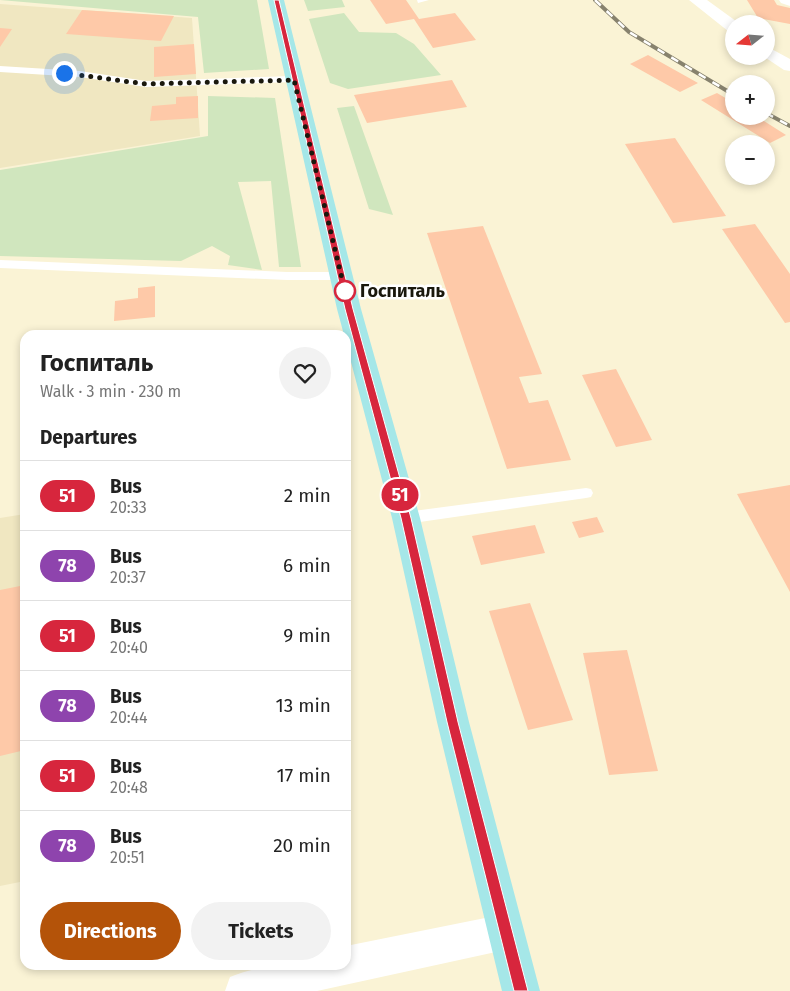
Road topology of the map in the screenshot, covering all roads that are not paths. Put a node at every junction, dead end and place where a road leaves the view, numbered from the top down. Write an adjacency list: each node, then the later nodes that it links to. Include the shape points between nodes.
1 (276, 0): 9 (main road)
2 (425, 0): 4 (lane)
3 (697, 0): 5 (street)
4 (421, 1)
5 (725, 20)
6 (775, 57): 7 (street)
7 (790, 66)
8 (0, 69): 9 (lane, via 80,74 146,84)
9 (294, 80): 11 (main road)
10 (0, 264): 11 (lane)
11 (341, 276): 13 (main road)
12 (586, 493): 13 (lane)
13 (406, 518): 14 (main road)
14 (505, 932): 15 (street); 18 (main road)
15 (351, 964)
16 (326, 970): 17 (street)
17 (244, 991)
18 (521, 991)

